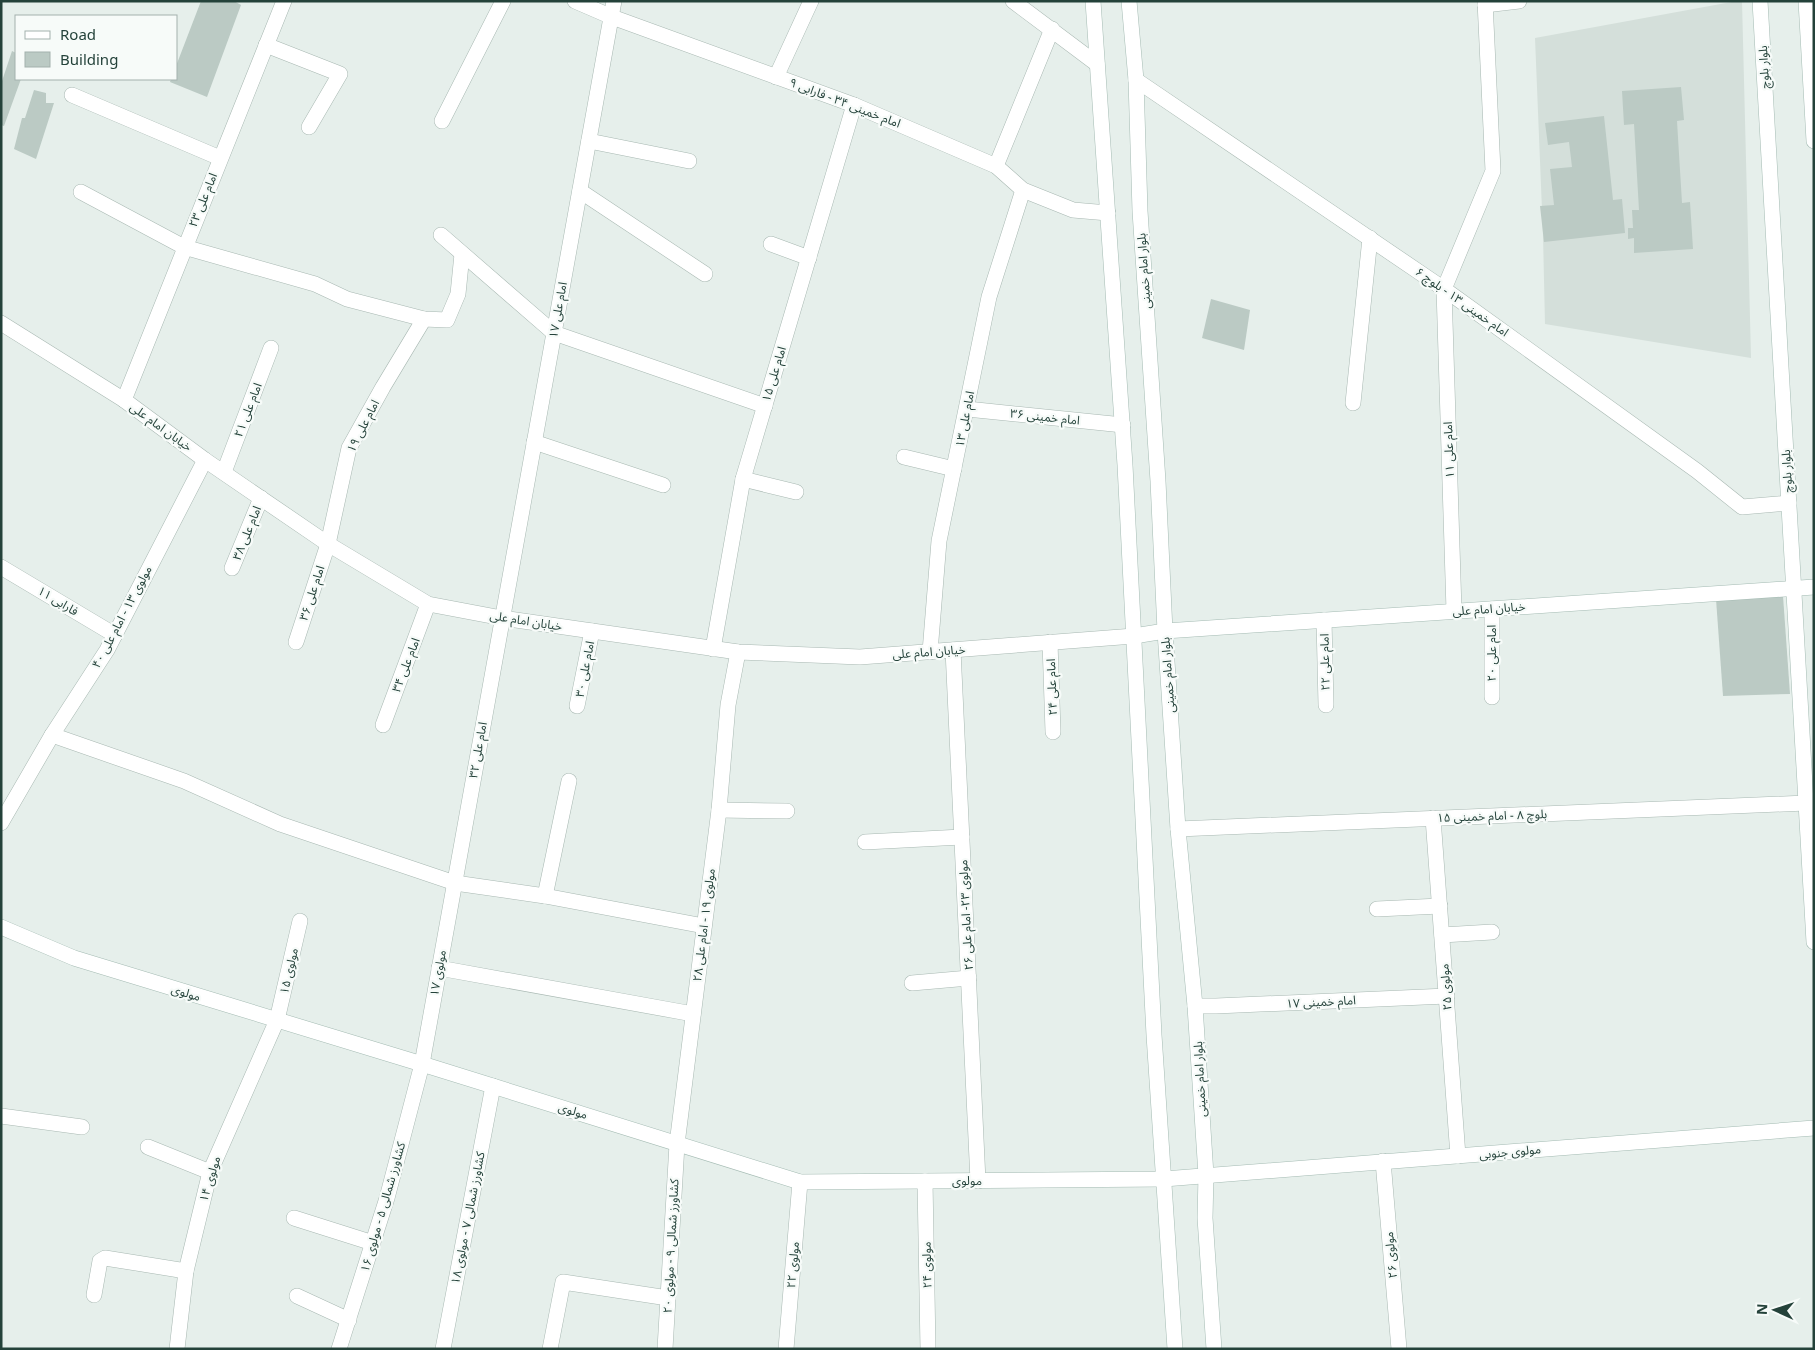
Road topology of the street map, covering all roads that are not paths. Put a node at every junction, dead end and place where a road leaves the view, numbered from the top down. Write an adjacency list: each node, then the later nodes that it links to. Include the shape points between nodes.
1 (284, 1): 16 (street, امام علی ۲۳)
2 (504, 1): 22 (street)
3 (575, 1): 13 (street, امام خمینی ۳۴ - فارابی ۹)
4 (614, 1): 13 (street, امام علی ۱۷)
5 (811, 1): 18 (street)
6 (1013, 1): 14 (street)
7 (1093, 1): 17 (street)
8 (1128, 1): 19 (street, بلوار امام خمینی)
9 (1519, 1): 12 (street)
10 (1760, 1): 59 (street, بلوار بلوچ)
11 (1806, 1): 15 (street)
12 (1485, 3): 40 (street, via 1493,171)
13 (612, 17): 18 (street, امام خمینی ۳۴ - فارابی ۹); 24 (street, امام علی ۱۷)
14 (1052, 29): 17 (street); 28 (street)
15 (1811, 33): 25 (street)
16 (266, 45): 23 (street, via 340,74); 26 (street, امام علی ۲۳)
17 (1098, 64): 32 (street)
18 (776, 77): 21 (street, امام خمینی ۳۴ - فارابی ۹)
19 (1136, 80): 34 (street, امام خمینی ۱۳ - بلوچ ۶); 70 (street, بلوار امام خمینی, via 1140,211)
20 (72, 95): 26 (street)
21 (854, 105): 28 (street, امام خمینی ۳۴ - فارابی ۹); 38 (street, امام علی ۱۵)
22 (442, 121)
23 (309, 127)
24 (589, 141): 27 (street); 30 (street, امام علی ۱۷)
25 (1814, 141)
26 (220, 158): 36 (street, امام علی ۲۳)
27 (688, 160)
28 (996, 166): 29 (street, امام خمینی ۳۴ - فارابی ۹)
29 (1023, 190): 32 (street, امام خمینی ۳۴ - فارابی ۹, via 1073,210); 48 (street, امام علی ۱۳, via 989,297)
30 (580, 191): 39 (street); 43 (street, امام علی ۱۷)
31 (81, 192): 36 (street)
32 (1108, 213): 49 (street)
33 (441, 235): 37 (street)
34 (1370, 238): 40 (street, امام خمینی ۱۳ - بلوچ ۶); 46 (street)
35 (771, 244): 38 (street)
36 (184, 247): 41 (street, via 315,284 347,299); 45 (street, امام علی ۲۳)
37 (462, 254): 41 (street, via 458,294 447,320); 43 (street)
38 (809, 258): 47 (street, امام علی ۱۵)
39 (705, 274)
40 (1444, 289): 59 (street, امام خمینی ۱۳ - بلوچ ۶, via 1742,507); 67 (street, امام علی ۱۱)
41 (424, 319): 60 (street, امام علی ۱۹, via 349,448)
42 (1, 323): 45 (street, خیابان امام علی)
43 (554, 332): 47 (street); 50 (street, امام علی ۱۷)
44 (271, 348): 54 (street, امام علی ۲۱)
45 (124, 400): 52 (street, خیابان امام علی)
46 (1353, 403)
47 (765, 406): 55 (street, امام علی ۱۵)
48 (967, 409): 49 (street, امام خمینی ۳۶); 53 (street, امام علی ۱۳)
49 (1122, 425): 73 (street)
50 (534, 442): 56 (street); 68 (street, امام علی ۱۷)
51 (904, 457): 53 (street)
52 (205, 460): 54 (street, خیابان امام علی); 72 (street, مولوی ۱۳ - امام علی ۴۰)
53 (954, 469): 79 (street, امام علی ۱۳, via 939,541)
54 (224, 472): 58 (street, خیابان امام علی)
55 (743, 479): 57 (street); 76 (street, امام علی ۱۵)
56 (663, 485)
57 (796, 492)
58 (261, 498): 60 (street, خیابان امام علی); 62 (street, امام علی ۳۸)
59 (1789, 503): 64 (street, بلوار بلوچ)
60 (328, 544): 65 (street, خیابان امام علی); 74 (street, امام علی ۳۶)
61 (1, 567): 72 (street, فارابی ۱۱)
62 (232, 568)
63 (1814, 587): 64 (street, خیابان امام علی)
64 (1794, 588): 66 (street, خیابان امام علی); 87 (street, بلوار بلوچ)
65 (428, 604): 68 (street, خیابان امام علی); 83 (street, امام علی ۳۴)
66 (1492, 609): 67 (street, خیابان امام علی); 80 (street, امام علی ۲۰)
67 (1454, 611): 69 (street, خیابان امام علی)
68 (502, 618): 71 (street, خیابان امام علی); 95 (street, امام علی ۳۲)
69 (1324, 620): 70 (street, خیابان امام علی); 81 (street, امام علی ۲۲)
70 (1165, 630): 73 (street, خیابان امام علی); 92 (street, بلوار امام خمینی)
71 (592, 631): 76 (street, خیابان امام علی); 82 (street, امام علی ۳۰)
72 (115, 636): 85 (street, مولوی ۱۳ - امام علی ۴۰)
73 (1134, 636): 75 (street, خیابان امام علی); 123 (street)
74 (296, 642)
75 (1050, 642): 77 (street, خیابان امام علی); 84 (street, امام علی ۲۴)
76 (713, 649): 78 (street, خیابان امام علی)
77 (953, 650): 79 (street, خیابان امام علی); 93 (street, مولوی ۲۳- امام علی ۲۶)
78 (738, 652): 79 (street, خیابان امام علی, via 860,657); 88 (street, مولوی ۱۹ - امام علی ۲۸, via 728,705)
79 (930, 652)
80 (1492, 697)
81 (1326, 705)
82 (577, 706)
83 (383, 725)
84 (1053, 732)
85 (52, 736): 91 (street, مولوی ۱۳ - امام علی ۴۰); 95 (street, via 184,781 280,824)
86 (569, 781): 96 (street)
87 (1806, 803): 90 (street, بلوچ ۸ - امام خمینی ۱۵); 104 (street, بلوار بلوچ)
88 (719, 810): 89 (street); 100 (street, مولوی ۱۹ - امام علی ۲۸)
89 (787, 811)
90 (1433, 818): 92 (street, بلوچ ۸ - امام خمینی ۱۵); 97 (street, مولوی ۲۵)
91 (1, 822)
92 (1178, 829): 109 (street, بلوار امام خمینی)
93 (962, 837): 94 (street); 106 (street, مولوی ۲۳- امام علی ۲۶)
94 (865, 842)
95 (454, 882): 96 (street); 105 (street, مولوی ۱۷)
96 (545, 896): 100 (street)
97 (1440, 906): 98 (street); 103 (street, مولوی ۲۵)
98 (1377, 909)
99 (300, 921): 111 (street, مولوی ۱۵)
100 (704, 926): 110 (street, مولوی ۱۹ - امام علی ۲۸)
101 (1, 927): 111 (street, مولوی, via 74,958)
102 (1492, 932): 103 (street)
103 (1442, 935): 108 (street, مولوی ۲۵)
104 (1814, 942)
105 (439, 968): 110 (street); 112 (street, مولوی ۱۷)
106 (969, 978): 107 (street); 125 (street, مولوی ۲۳- امام علی ۲۶)
107 (912, 983)
108 (1446, 996): 109 (street, امام خمینی ۱۷); 119 (street, مولوی ۲۵)
109 (1195, 1006): 122 (street, بلوار امام خمینی)
110 (693, 1014): 117 (street, مولوی ۱۹ - امام علی ۲۸)
111 (278, 1020): 112 (street, مولوی); 121 (street, مولوی ۱۴)
112 (422, 1064): 113 (street, مولوی); 128 (street, کشاورز شمالی ۵ - مولوی ۱۶, via 388,1198)
113 (493, 1086): 117 (street, مولوی); 136 (street, کشاورز شمالی ۷ - مولوی ۱۸)
114 (1, 1116): 115 (street)
115 (82, 1127)
116 (1814, 1128): 119 (street, مولوی جنوبی)
117 (677, 1144): 126 (street, مولوی); 132 (street, کشاورز شمالی ۹ - مولوی ۲۰)
118 (148, 1147): 121 (street)
119 (1458, 1156): 120 (street, مولوی جنوبی)
120 (1383, 1161): 122 (street, مولوی جنوبی); 143 (street, مولوی ۲۶)
121 (210, 1172): 129 (street, مولوی ۱۴)
122 (1206, 1175): 123 (street, مولوی); 142 (street, بلوار امام خمینی, via 1205,1218)
123 (1164, 1179): 125 (street, مولوی); 141 (street)
124 (925, 1181): 125 (street, مولوی); 126 (street, مولوی); 140 (street, مولوی ۲۴)
125 (978, 1181)
126 (800, 1182): 139 (street, مولوی ۲۲)
127 (294, 1218): 128 (street)
128 (373, 1243): 133 (street, کشاورز شمالی ۵ - مولوی ۱۶)
129 (186, 1271): 130 (street, via 106,1258 100,1261); 134 (street, مولوی ۱۴)
130 (94, 1295)
131 (297, 1296): 133 (street)
132 (668, 1298): 137 (street, via 563,1282); 138 (street, کشاورز شمالی ۹ - مولوی ۲۰)
133 (349, 1320): 135 (street, کشاورز شمالی ۵ - مولوی ۱۶)
134 (177, 1349)
135 (340, 1349)
136 (443, 1349)
137 (550, 1349)
138 (665, 1349)
139 (786, 1349)
140 (928, 1349)
141 (1175, 1349)
142 (1214, 1349)
143 (1399, 1349)

